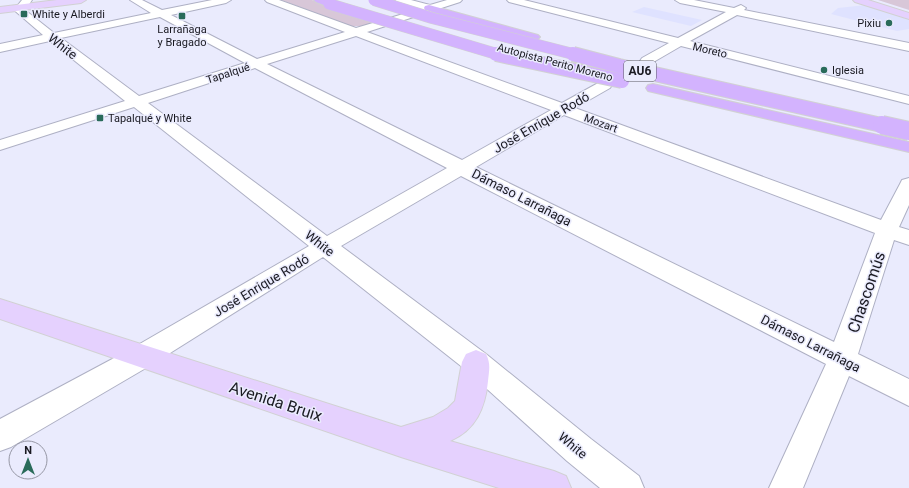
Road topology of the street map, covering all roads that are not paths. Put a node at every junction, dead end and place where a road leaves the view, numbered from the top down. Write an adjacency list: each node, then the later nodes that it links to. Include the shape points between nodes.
1 (52, 0): 15 (main road)
2 (81, 0): 15 (main road)
3 (135, 0): 20 (street, Dámaso Larrañaga)
4 (226, 0): 20 (street)
5 (270, 0): 22 (street, Mozart)
6 (344, 0): 29 (highway, Autopista Perito Moreno / AU6, bridge, via 472,40)
7 (374, 0): 35 (highway, Autopista Perito Moreno / AU6, bridge, via 440,20 612,64)
8 (400, 0): 17 (street)
9 (457, 0): 17 (street, Tapalqué)
10 (512, 0): 24 (street, Moreto)
11 (680, 0): 19 (street)
12 (858, 0): 21 (main road)
13 (324, 2): 29 (highway, bridge, via 475,50)
14 (751, 3): 19 (street)
15 (24, 4): 16 (main road); 18 (main road); 23 (street, White, via 19,10)
16 (0, 6)
17 (429, 8): 22 (street, Tapalqué); 34 (highway, via 534,37)
18 (0, 10)
19 (735, 11): 24 (street); 26 (street)
20 (162, 14): 23 (street); 28 (street, Dámaso Larrañaga)
21 (909, 16)
22 (355, 32): 28 (street, Tapalqué); 33 (street, Mozart)
23 (51, 37): 25 (street); 32 (street, White)
24 (679, 43): 27 (street); 31 (street, Moreto)
25 (0, 48)
26 (909, 48)
27 (646, 61)
28 (256, 64): 32 (street, Tapalqué); 38 (street, Dámaso Larrañaga)
29 (638, 84): 37 (highway, Autopista Perito Moreno / AU6)
30 (605, 85): 33 (street, José Enrique Rodó)
31 (909, 100)
32 (135, 102): 36 (street, Tapalqué); 41 (street, White)
33 (563, 109): 38 (street, José Enrique Rodó); 40 (street, Mozart)
34 (909, 126)
35 (909, 131)
36 (0, 145)
37 (909, 147)
38 (462, 167): 41 (street, José Enrique Rodó); 44 (street, Dámaso Larrañaga)
39 (909, 184): 40 (street, Chascomús)
40 (898, 234): 44 (street, Chascomús)
41 (324, 247): 43 (street, José Enrique Rodó); 45 (street, White)
42 (0, 309): 43 (main road, Avenida Bruix)
43 (141, 357): 47 (street, José Enrique Rodó); 48 (main road, Avenida Bruix)
44 (842, 359): 46 (street, Dámaso Larrañaga); 51 (street, Chascomús)
45 (476, 362): 48 (main road, via 470,403 458,420 441,429); 50 (street, White)
46 (909, 393)
47 (0, 436)
48 (401, 442): 49 (main road, Avenida Bruix)
49 (554, 488)
50 (627, 488)
51 (786, 488)

